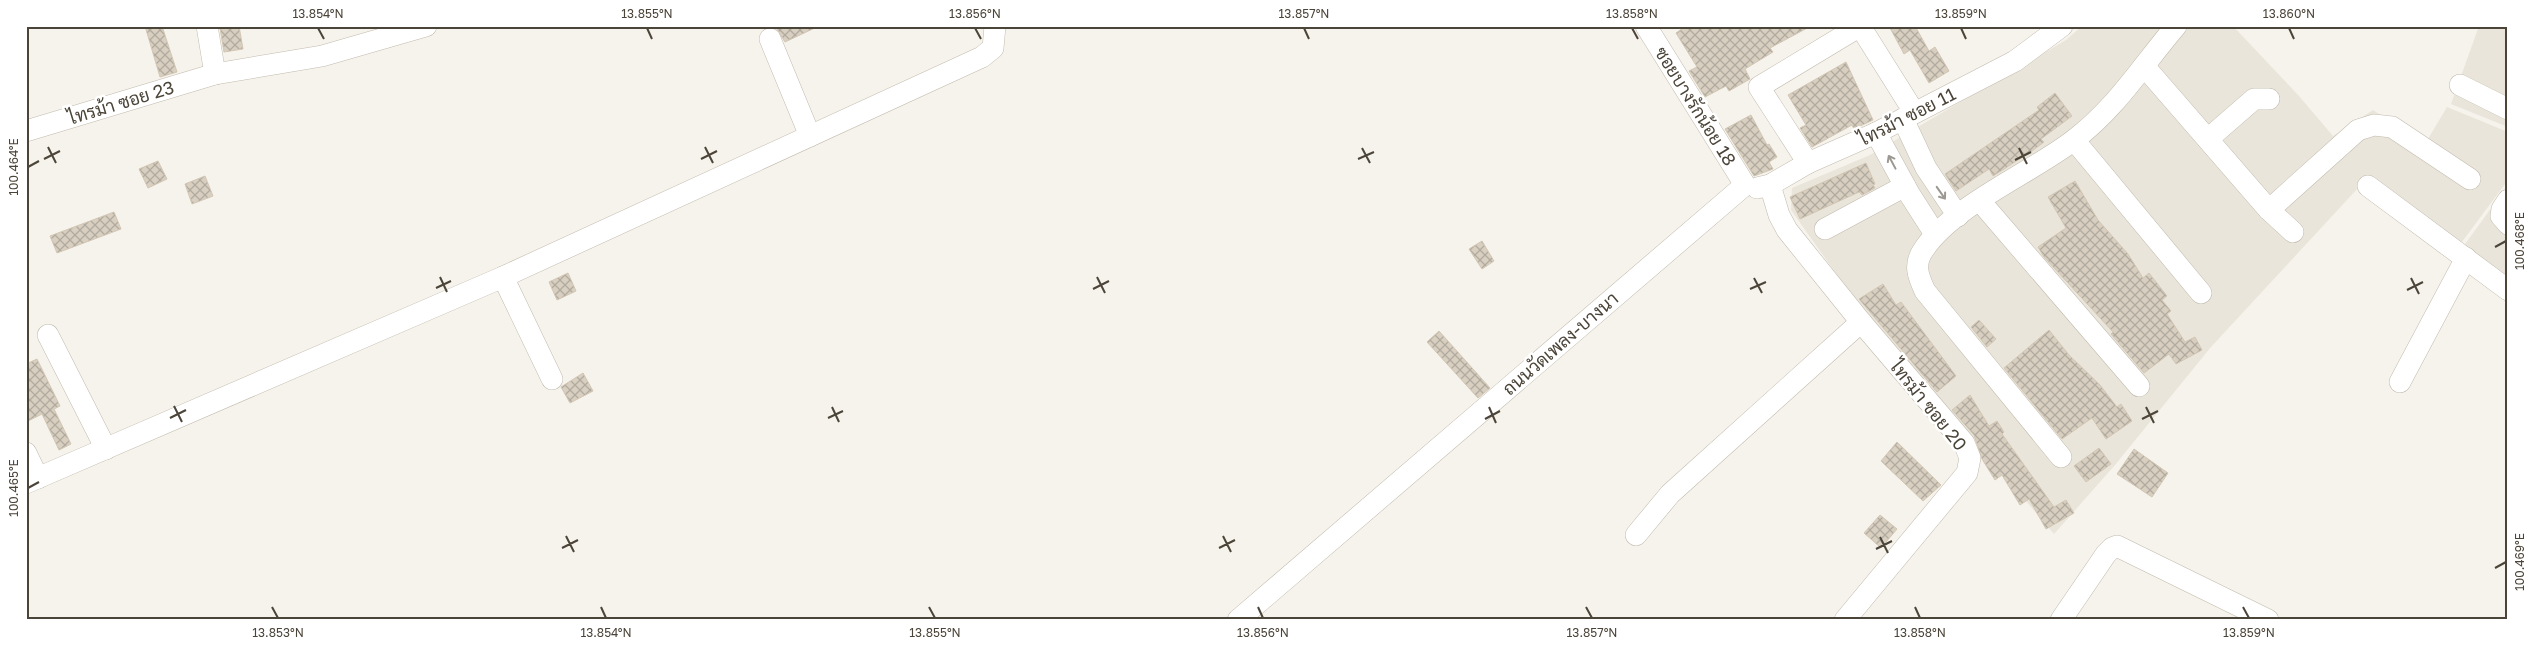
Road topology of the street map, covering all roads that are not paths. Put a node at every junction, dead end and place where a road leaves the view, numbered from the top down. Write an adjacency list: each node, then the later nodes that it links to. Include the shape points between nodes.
1 (208, 26): 9 (street)
2 (426, 26): 9 (street, via 322,56)
3 (995, 26): 16 (street, via 992,48 982,57)
4 (1646, 26): 21 (street, ซอยบางรักน้อย 18)
5 (2062, 26): 13 (street, ไทรม้า ซอย 11, via 2016,61)
6 (2176, 26): 8 (street)
7 (770, 39): 16 (street)
8 (2144, 66): 17 (street); 18 (street, via 2118,101)
9 (215, 74): 14 (street, ไทรม้า ซอย 23)
10 (2460, 85): 12 (street)
11 (2269, 100): 17 (street, via 2254,99)
12 (2508, 109)
13 (1909, 115): 15 (street, ไทรม้า ซอย 11); 19 (street, via 1860,26 1759,86); 28 (street, one-way to 28, via 1926,168)
14 (26, 131)
15 (1876, 133): 19 (street, ไทรม้า ซอย 11); 23 (street, one-way to 15)
16 (810, 136): 34 (street)
17 (2208, 139): 27 (street)
18 (2074, 140): 26 (street); 36 (street)
19 (1808, 163): 22 (street, ไทรม้า ซอย 11)
20 (2470, 179): 27 (street, via 2392,127 2374,125 2358,130)
21 (1745, 185): 22 (street, ไทรม้า ซอย 11, via 1757,188); 47 (street, ถนนวัดเพลง-บางนา)
22 (1770, 185): 37 (street, ไทรม้า ซอย 20, via 1787,230)
23 (1905, 186): 30 (street); 32 (street)
24 (2368, 186): 33 (street)
25 (2508, 200): 29 (street, via 2501,216)
26 (1980, 201): 28 (street); 41 (street)
27 (2269, 210): 31 (street)
28 (1958, 216): 32 (street)
29 (2508, 224)
30 (1825, 229)
31 (2293, 232)
32 (1935, 234): 44 (street, via 1917,264 1917,276 1925,291)
33 (2466, 258): 35 (street); 40 (street)
34 (503, 277): 39 (street); 42 (street)
35 (2508, 290)
36 (2201, 293)
37 (1861, 322): 46 (street, via 1670,494); 48 (street, ไทรม้า ซอย 20, via 1964,442 1970,458 1967,473)
38 (48, 335): 42 (street)
39 (552, 379)
40 (2400, 382)
41 (2139, 386)
42 (106, 449): 45 (street)
43 (26, 454): 45 (street)
44 (2061, 457)
45 (32, 481)
46 (1636, 535)
47 (1238, 620)
48 (1845, 620)
49 (2061, 620): 50 (street, via 2106,554 2117,546)
50 (2268, 620)

